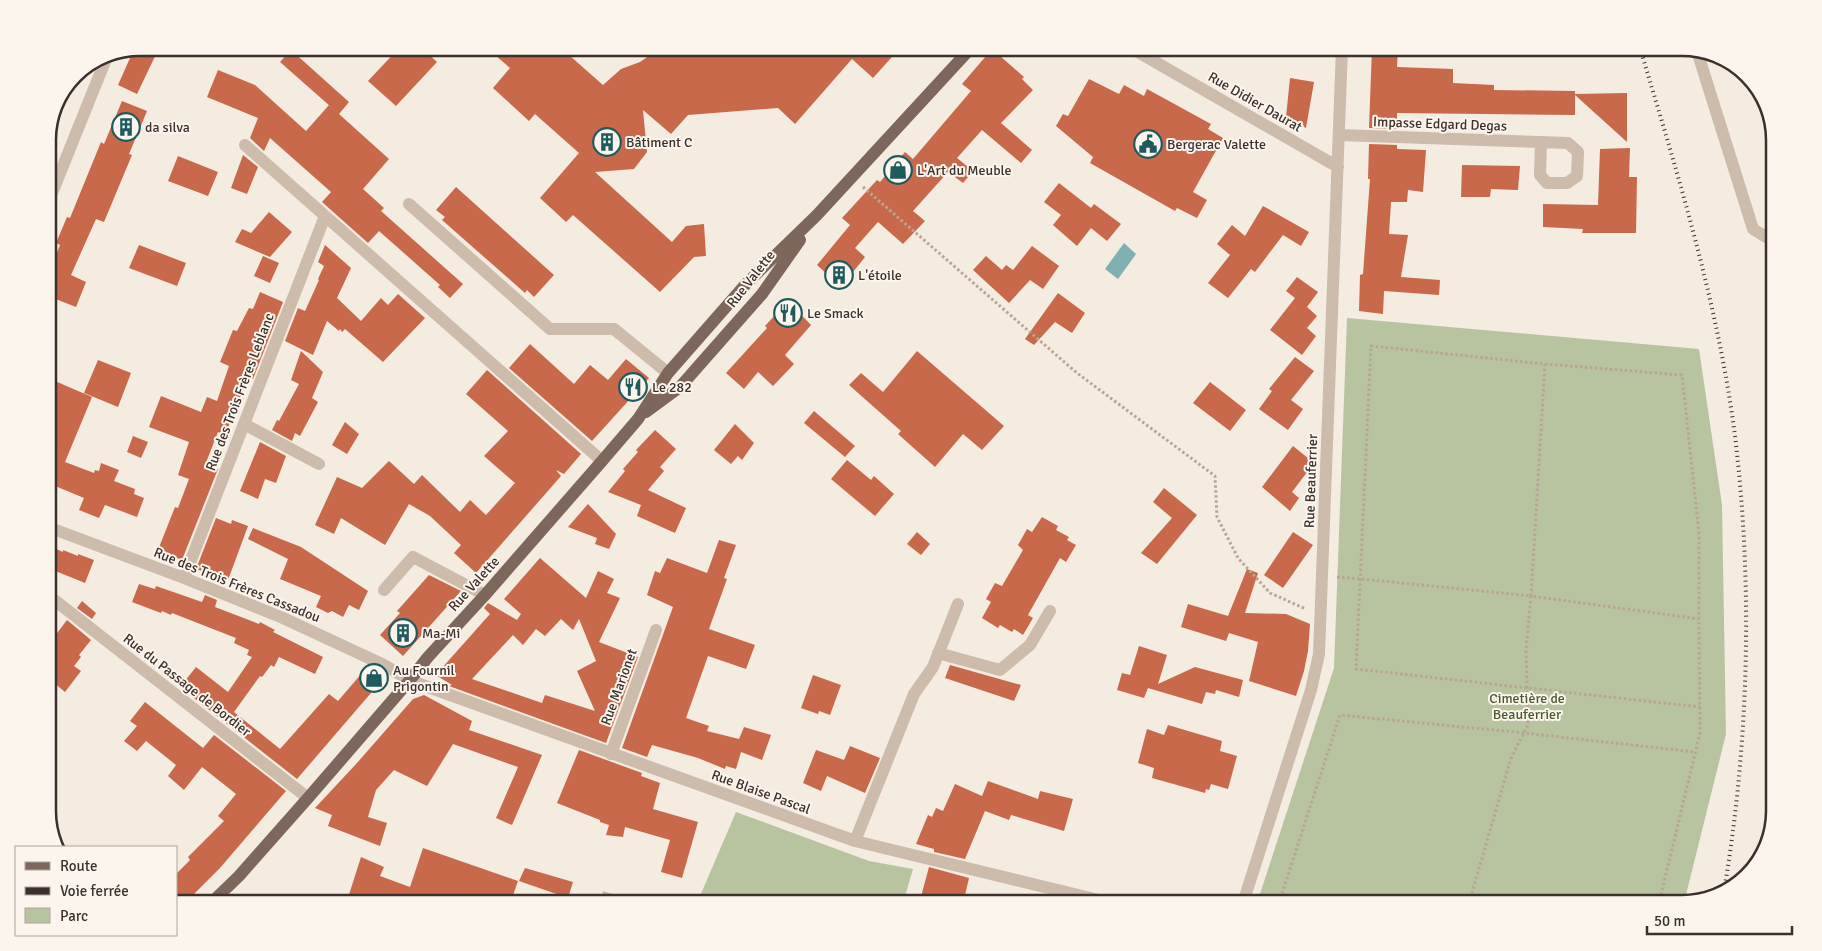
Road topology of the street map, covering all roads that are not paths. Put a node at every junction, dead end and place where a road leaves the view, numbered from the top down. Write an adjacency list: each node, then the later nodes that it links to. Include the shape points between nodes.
1 (964, 56): 12 (main road, Rue Valette)
2 (1145, 56): 9 (street, Rue Didier Daurat)
3 (1342, 56): 6 (street, Rue Beauferrier)
4 (1699, 58): 14 (street, via 1753,229)
5 (104, 65): 10 (street)
6 (1339, 135): 7 (street, Impasse Edgard Degas); 9 (street, Rue Beauferrier)
7 (1541, 143)
8 (245, 145): 13 (street)
9 (1338, 167): 35 (street, Rue Beauferrier, via 1319,654 1311,690)
10 (56, 183)
11 (409, 204): 15 (street, via 550,329 614,329)
12 (817, 215): 15 (main road, Rue Valette, via 746,284); 16 (main road, Rue Valette, via 762,294 680,387)
13 (325, 216): 17 (street, Rue des Trois Frères Leblanc); 18 (street)
14 (1766, 237)
15 (668, 373): 16 (main road, Rue Valette)
16 (638, 419): 18 (main road, Rue Valette)
17 (244, 424): 19 (street); 21 (street, Rue des Trois Frères Leblanc)
18 (602, 461): 23 (main road, Rue Valette)
19 (319, 464)
20 (56, 530): 21 (street, Rue des Trois Frères Cassadou)
21 (184, 578): 29 (street, Rue des Trois Frères Cassadou, via 283,618)
22 (384, 590): 23 (street, via 413,557)
23 (484, 595): 29 (main road, Rue Valette)
24 (56, 601): 31 (street, Rue du Passage de Bordier)
25 (958, 604): 28 (street)
26 (1050, 611): 28 (street, via 1030,645 1000,670)
27 (656, 630): 30 (street, Rue Marionet)
28 (938, 653): 32 (street, via 933,667 914,694)
29 (410, 680): 30 (street, Rue Blaise Pascal); 31 (main road, Rue Valette)
30 (610, 754): 32 (street, Rue Blaise Pascal)
31 (308, 798): 33 (main road, Rue Valette)
32 (855, 842): 34 (street, Rue Blaise Pascal)
33 (220, 895)
34 (1074, 895)
35 (1247, 895)

